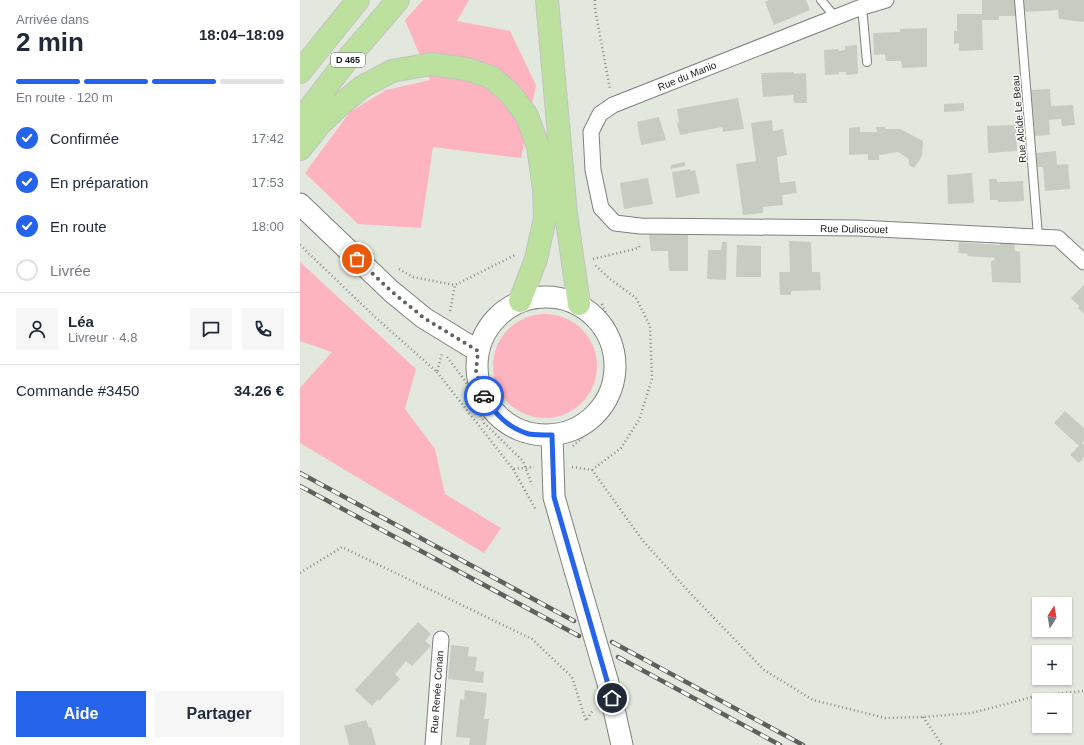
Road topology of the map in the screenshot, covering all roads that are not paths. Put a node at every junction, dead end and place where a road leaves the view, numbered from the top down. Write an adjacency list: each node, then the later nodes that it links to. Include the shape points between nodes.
1 (358, 0): 10 (highway, D 465)
2 (398, 0): 11 (highway, D 465, via 350,56)
3 (547, 0): 18 (highway, via 566,214)
4 (821, 0): 8 (lane)
5 (886, 0): 7 (street, Rue du Manio)
6 (1020, 0): 15 (lane, Rue Alcide Le Beau)
7 (861, 7): 8 (street, Rue du Manio); 9 (lane)
8 (835, 17): 14 (street, Rue du Manio, via 613,105 600,114 591,132 593,170 601,208)
9 (867, 62)
10 (300, 72)
11 (300, 121)
12 (300, 148): 17 (highway, via 339,106 362,87 392,71 431,64 468,69 491,77 510,93 527,116 538,146 544,189 545,218 536,259)
13 (300, 204): 19 (main road, via 391,291 424,318)
14 (615, 223): 15 (street, Rue Duliscouet, via 640,226 859,228)
15 (1038, 236): 16 (street, Rue Duliscouet, via 1058,238)
16 (1084, 262)
17 (520, 301): 18 (main road, via 550,296); 19 (main road, via 501,313 486,330)
18 (588, 301): 20 (main road, via 591,312 609,336 614,350 614,380 610,394 592,418 566,433)
19 (478, 351): 20 (main road, via 476,372 482,393 493,412 510,426 530,434)
20 (552, 435): 22 (main road, bridge, via 554,497)
21 (441, 639): 23 (street, Rue Renée Conan)
22 (622, 740)
23 (433, 745)

